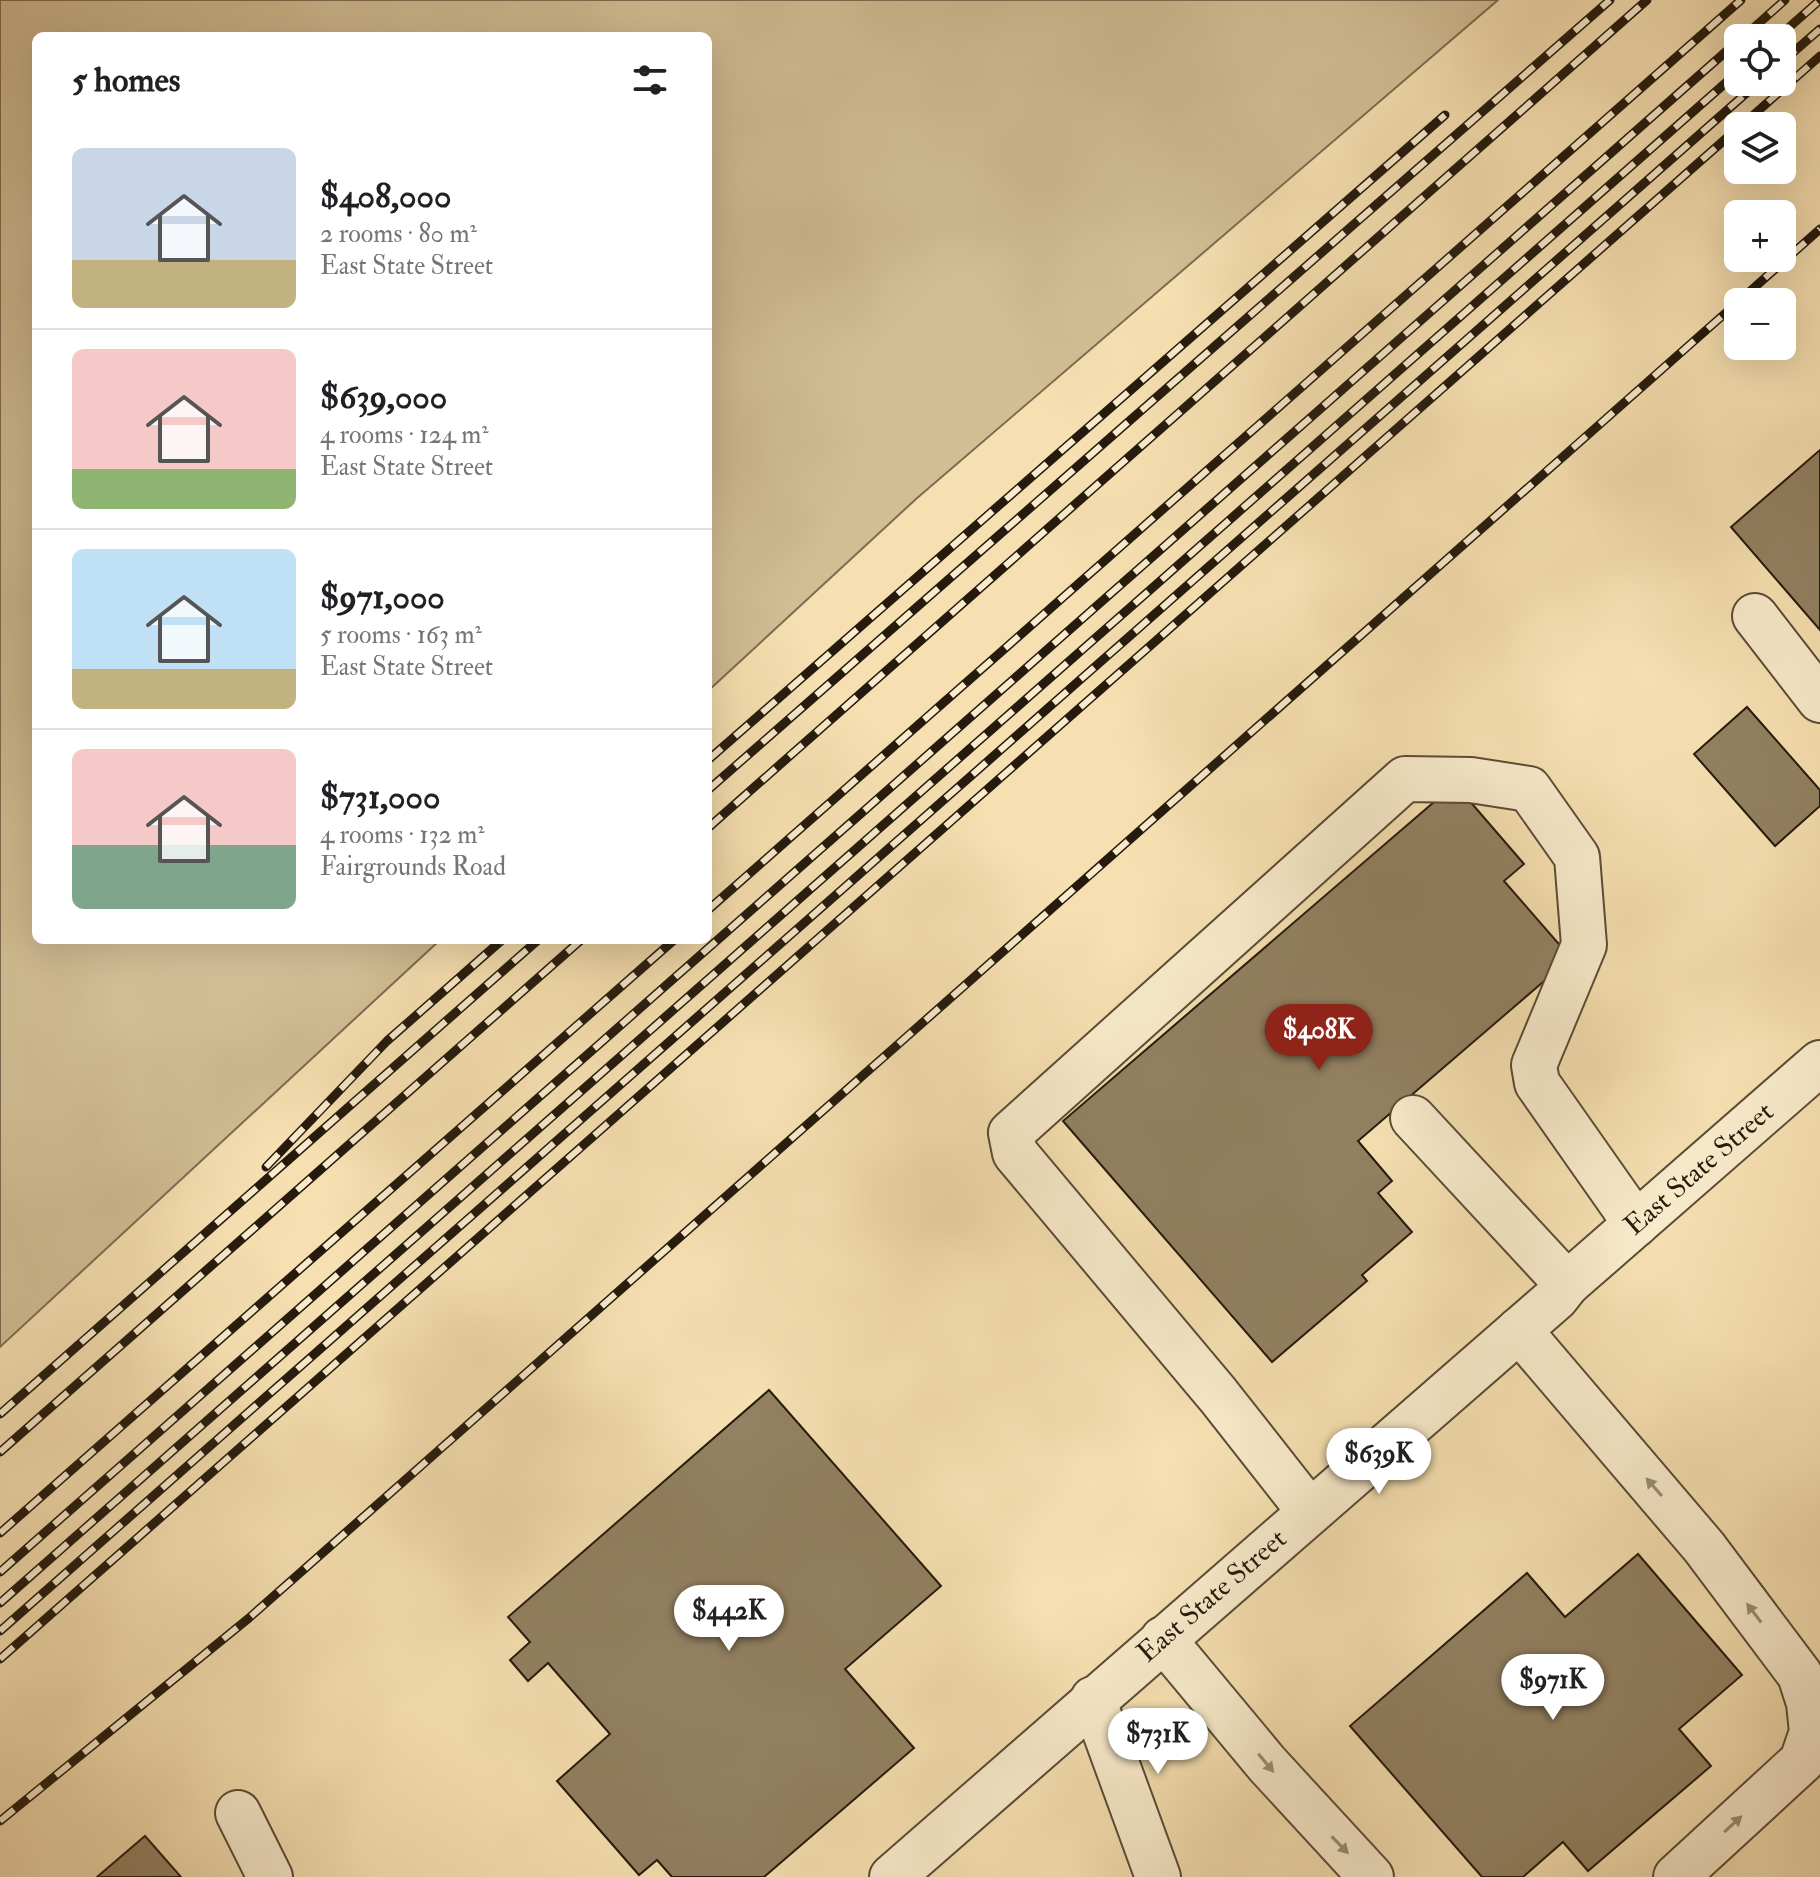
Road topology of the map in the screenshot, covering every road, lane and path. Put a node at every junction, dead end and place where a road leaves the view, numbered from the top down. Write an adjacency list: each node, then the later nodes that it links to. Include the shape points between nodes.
1 (1755, 616): 2 (street)
2 (1820, 700)
3 (1820, 1063): 5 (street, East State Street)
4 (1413, 1118): 6 (street)
5 (1636, 1224): 6 (street, East State Street); 8 (street, via 1537,1083 1534,1065 1584,945 1577,857 1529,789 1471,780 1405,779 1011,1133 1015,1153)
6 (1567, 1284): 7 (street, East State Street)
7 (1519, 1330): 8 (street, East State Street); 16 (street, one-way to 7, via 1802,1761 1812,1732 1809,1703 1800,1675 1704,1547)
8 (1310, 1512): 9 (street, East State Street)
9 (1163, 1639): 10 (street, East State Street); 15 (street, one-way to 15, via 1298,1800)
10 (1093, 1699): 13 (street, East State Street); 14 (street)
11 (238, 1813): 12 (street)
12 (270, 1877)
13 (892, 1877)
14 (1158, 1877)
15 (1371, 1877)
16 (1676, 1877)

